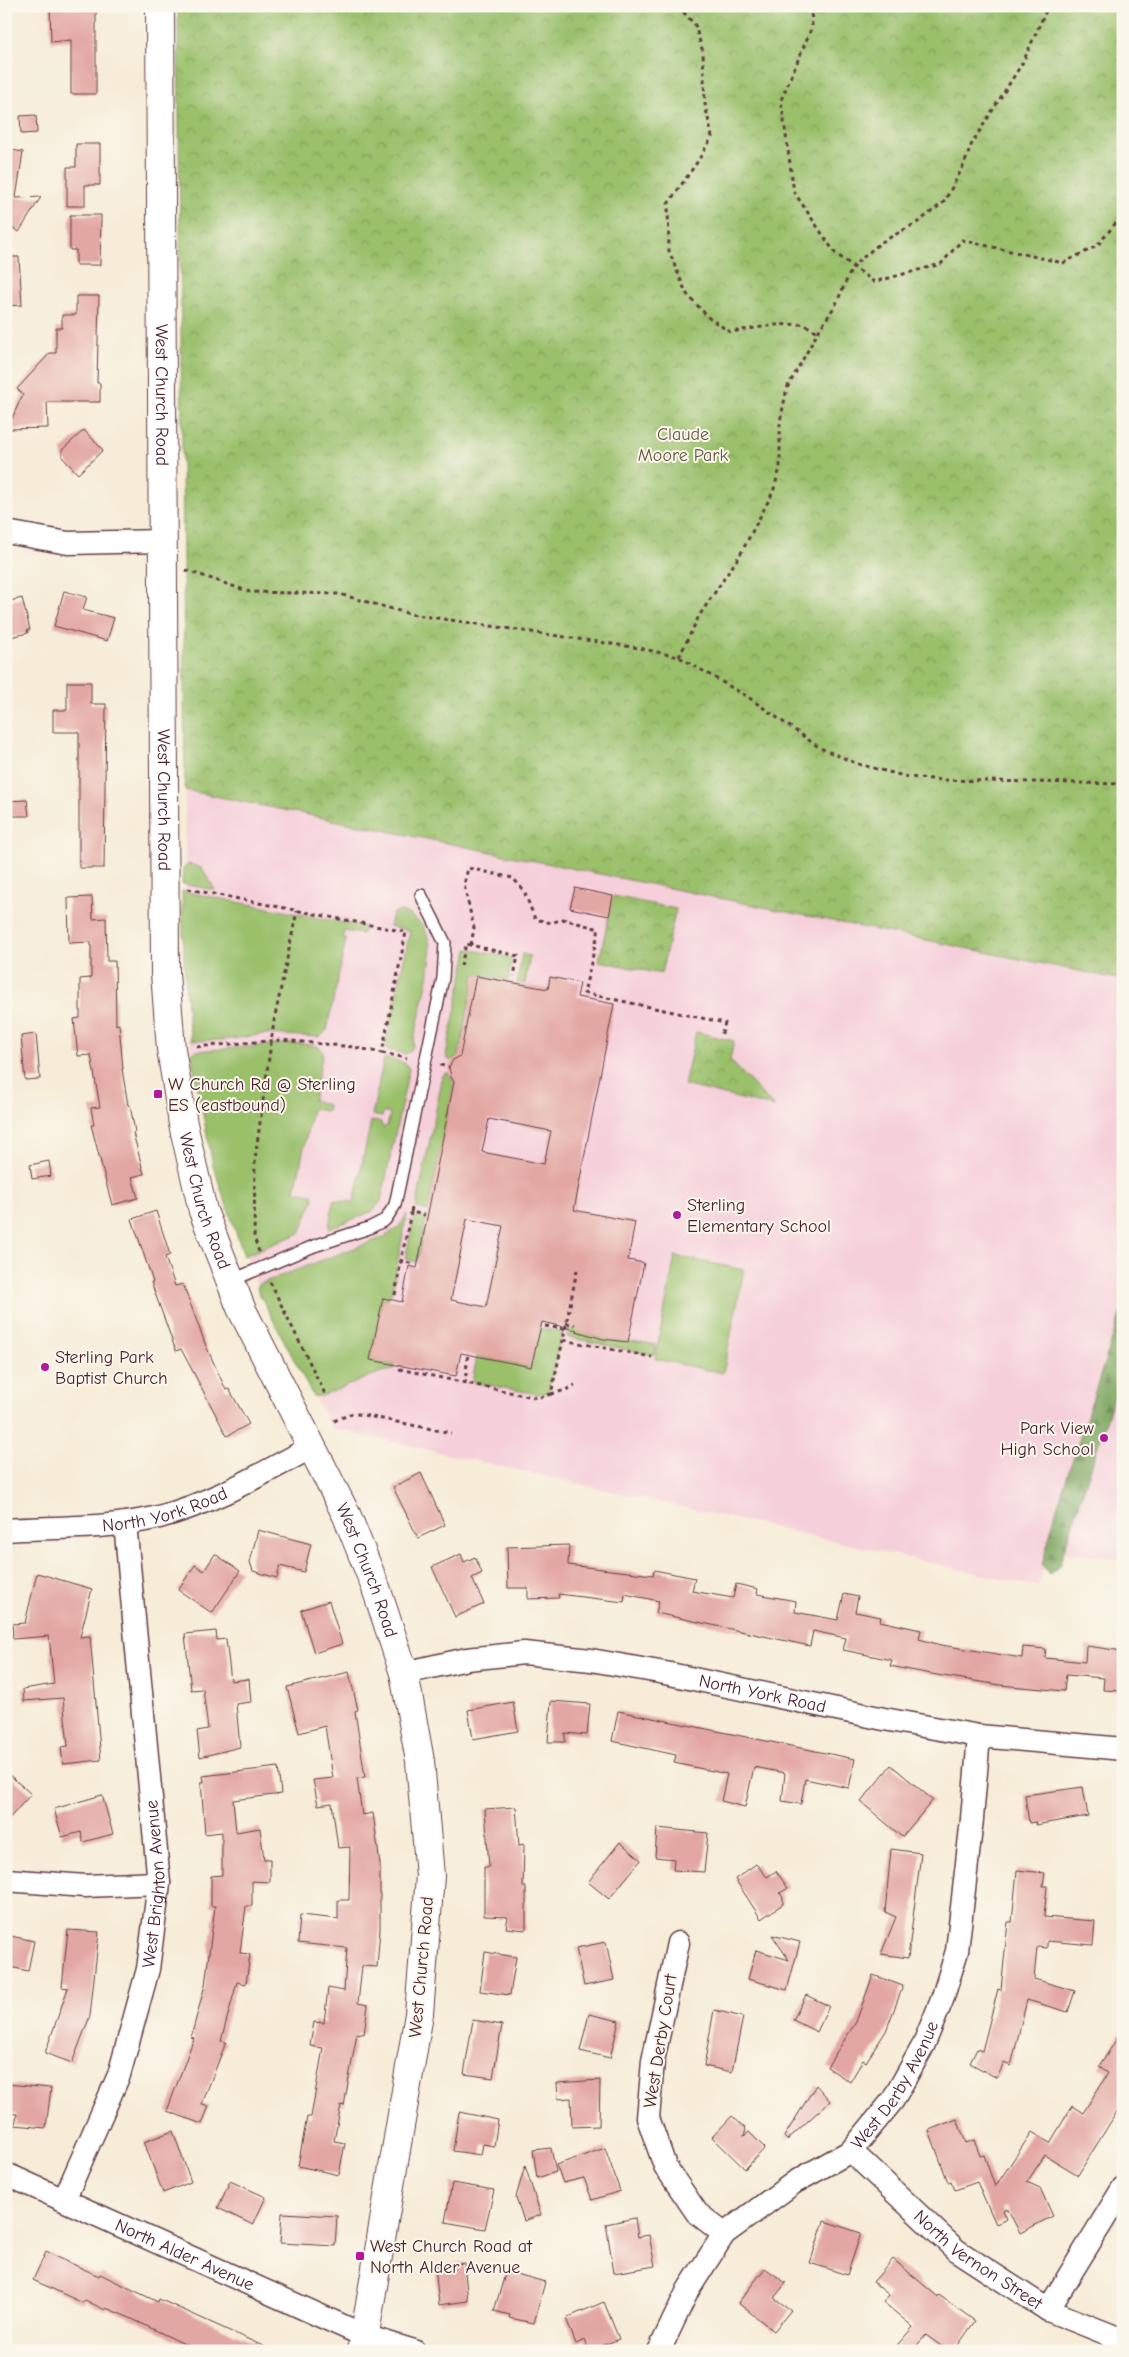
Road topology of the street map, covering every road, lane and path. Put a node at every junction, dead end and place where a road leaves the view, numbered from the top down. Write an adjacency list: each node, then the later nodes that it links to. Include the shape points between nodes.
1 (160, 6): 9 (main road, West Church Road)
2 (678, 6): 7 (path, via 694,25 703,52 705,104 712,137 668,204 668,251 686,293 709,318 730,332 803,324)
3 (811, 6): 6 (path, via 812,27 781,100 794,192 835,253)
4 (1048, 6): 6 (path, via 1023,62 972,143 944,202 918,222 880,243)
5 (1123, 214): 6 (path, via 1097,246 1063,263 962,240 941,264 874,282)
6 (853, 266): 7 (path, via 836,304)
7 (818, 332): 11 (path, via 787,388 780,422 780,468 773,492 740,555 699,616)
8 (6, 532): 9 (street, via 68,543)
9 (163, 541): 31 (main road, West Church Road, via 165,973 171,1049 183,1124 204,1211)
10 (178, 569): 11 (path, via 250,592 339,594 410,614 639,648)
11 (679, 657): 12 (path, via 748,697 820,748 858,764 908,777 944,780)
12 (1123, 784)
13 (182, 887): 15 (path)
14 (422, 895): 31 (lane, via 445,943 443,978 394,1205 384,1220 369,1228 314,1246)
15 (297, 911): 20 (path); 22 (path, via 406,932)
16 (471, 946): 17 (path, via 466,944); 18 (path, via 518,956); 19 (path, via 474,928 464,884 468,868 513,878 524,891 535,919 551,923 563,919 599,930 584,993 725,1022)
17 (460, 972)
18 (514, 976)
19 (721, 1036)
20 (271, 1040): 21 (path); 22 (path, via 319,1043); 27 (path, via 255,1159 254,1237)
21 (188, 1047)
22 (382, 1053): 24 (path)
23 (442, 1056): 25 (path, via 440,1065)
24 (407, 1058)
25 (448, 1067)
26 (411, 1212): 28 (path)
27 (259, 1253)
28 (402, 1261): 29 (path); 33 (path)
29 (414, 1264)
30 (577, 1270): 34 (path)
31 (230, 1281): 48 (main road, West Church Road)
32 (270, 1282): 44 (path)
33 (395, 1295)
34 (566, 1323): 35 (path); 37 (path)
35 (575, 1325)
36 (546, 1326): 37 (path)
37 (565, 1329): 38 (path)
38 (563, 1340): 40 (path); 45 (path)
39 (468, 1352): 42 (path)
40 (652, 1357)
41 (399, 1369): 42 (path)
42 (465, 1384): 45 (path, via 538,1398)
43 (575, 1385): 45 (path)
44 (325, 1394)
45 (551, 1394)
46 (334, 1421): 47 (path, via 353,1413)
47 (451, 1433)
48 (312, 1447): 49 (street, North York Road, via 222,1494 160,1516); 51 (main road, West Church Road, via 347,1516 392,1631)
49 (125, 1523): 50 (street, North York Road); 55 (street, West Brighton Avenue)
50 (6, 1530)
51 (404, 1673): 52 (street, North York Road, via 524,1653 591,1660); 64 (main road, West Church Road, via 420,1761 430,1876 419,2014)
52 (979, 1736): 53 (street, North York Road); 57 (street, West Derby Avenue, via 957,1951 942,2000 923,2046 893,2100)
53 (1123, 1748)
54 (6, 1880): 55 (street, via 85,1886)
55 (160, 1883): 60 (street, West Brighton Avenue, via 148,1969 118,2075)
56 (678, 1943): 61 (street, West Derby Court, via 653,2061 648,2118 665,2166 697,2213)
57 (851, 2151): 61 (street, West Derby Avenue, via 795,2182); 62 (street, North Vernon Street, via 956,2250)
58 (6, 2174): 60 (street, North Alder Avenue)
59 (1123, 2188): 62 (street)
60 (64, 2200): 64 (street, North Alder Avenue)
61 (724, 2234): 66 (street, West Derby Avenue, via 688,2290)
62 (1048, 2310): 63 (street, North Vernon Street)
63 (1123, 2340)
64 (363, 2344): 65 (street, North Alder Avenue)
65 (414, 2351)
66 (660, 2351)

